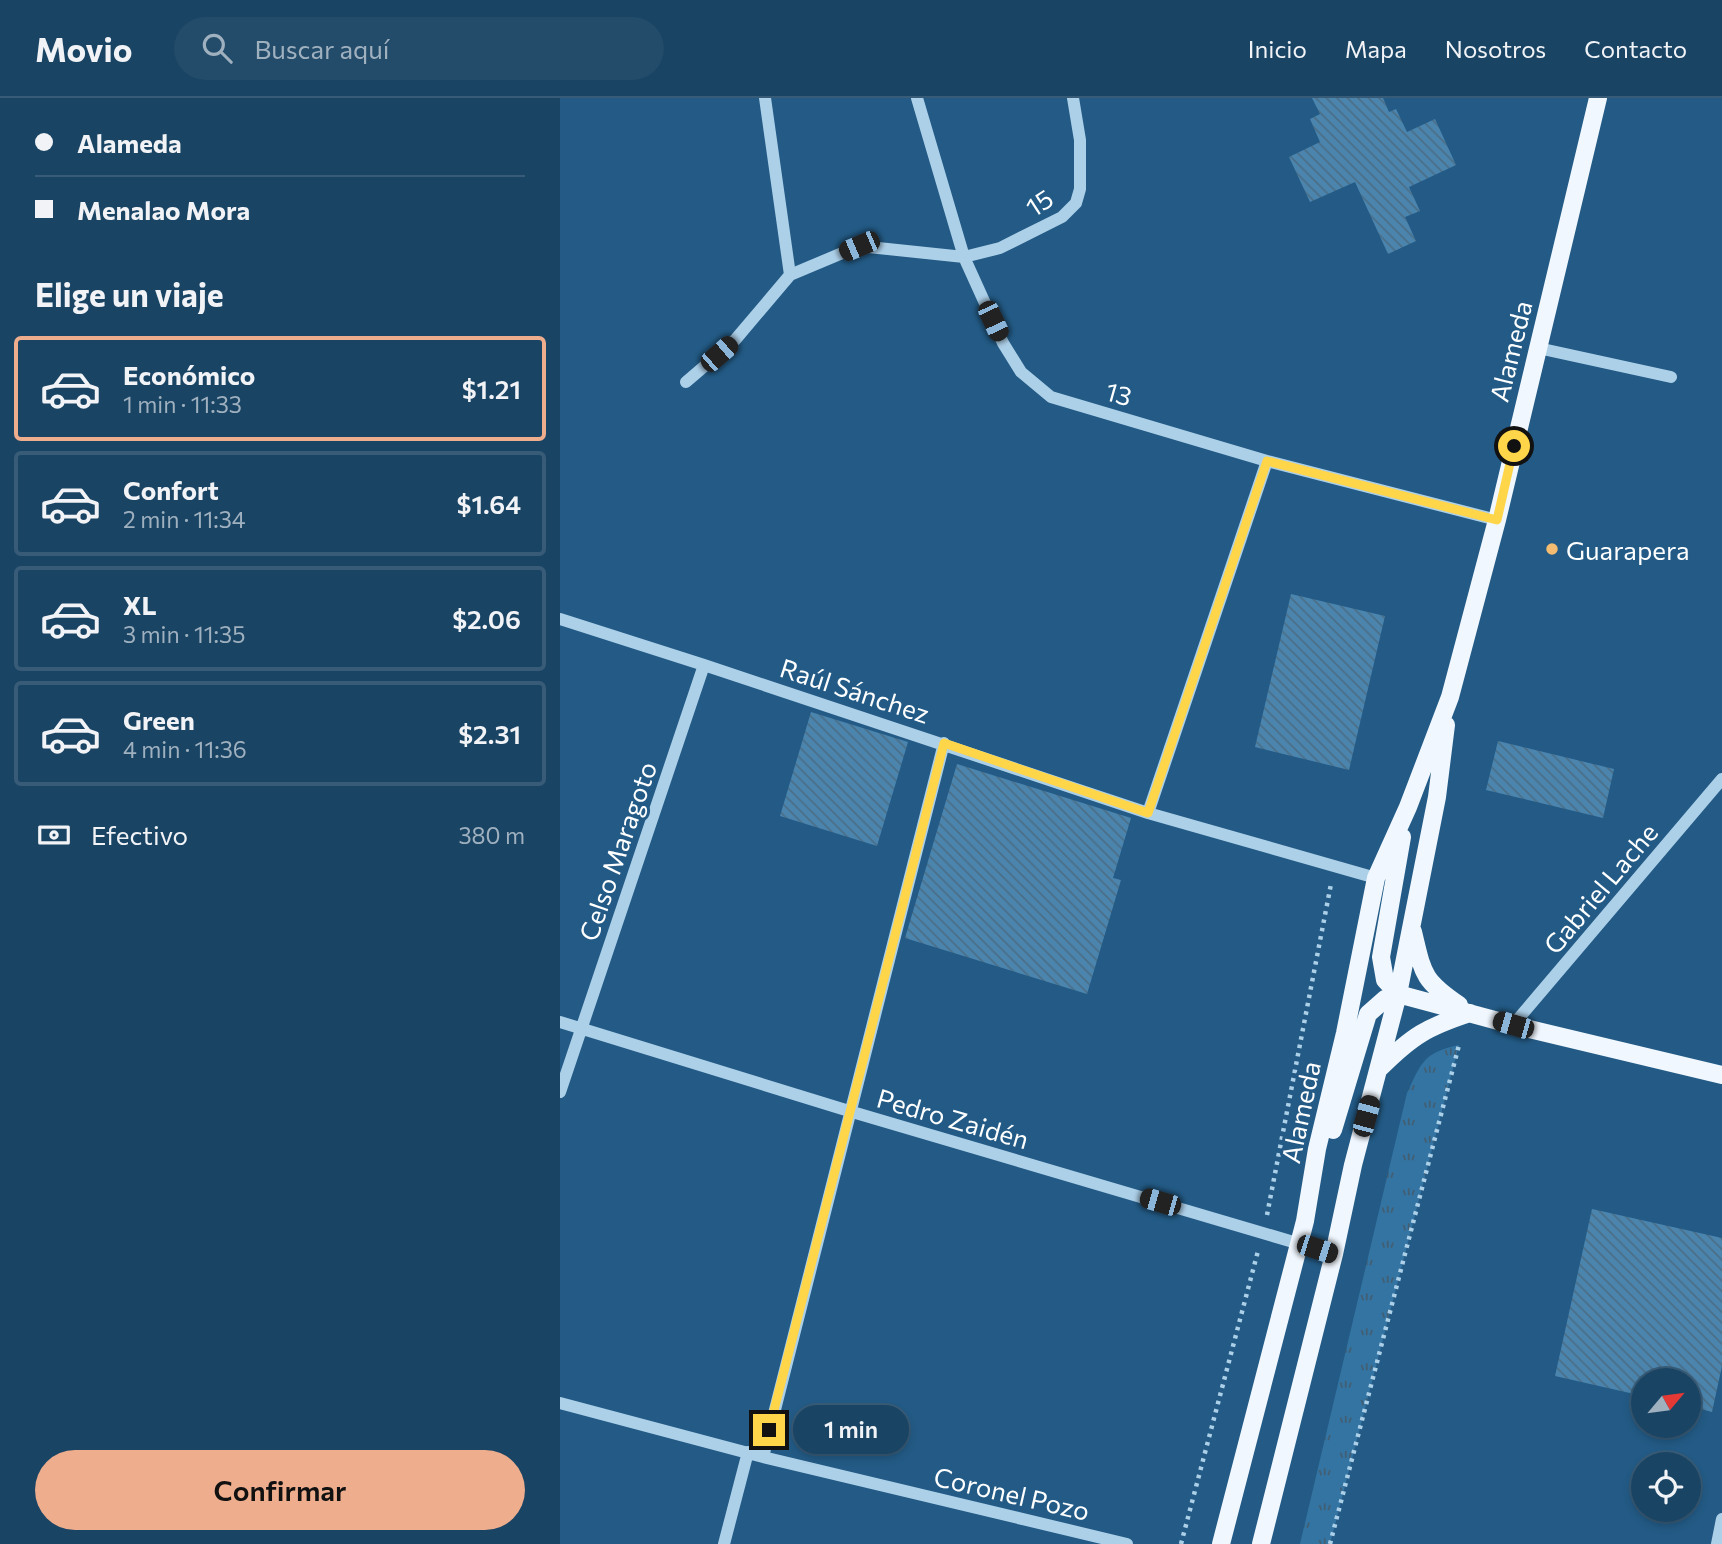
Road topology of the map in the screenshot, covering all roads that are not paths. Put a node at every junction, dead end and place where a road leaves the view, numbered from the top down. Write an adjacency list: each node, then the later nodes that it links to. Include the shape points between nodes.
1 (765, 98): 6 (street)
2 (917, 98): 5 (street, 13)
3 (1073, 98): 5 (street, 15, via 1080,140 1076,203 1045,227 1000,248)
4 (1598, 98): 7 (main road, Alameda)
5 (964, 257): 6 (street, via 859,246); 10 (street, 13, via 1021,372 1051,397)
6 (790, 275): 9 (street, via 735,340)
7 (1538, 348): 8 (street); 11 (main road, Alameda)
8 (1671, 377)
9 (686, 382)
10 (1267, 461): 11 (street, 13); 18 (street)
11 (1497, 520): 14 (main road, Alameda)
12 (560, 620): 13 (street, Raúl Sánchez)
13 (704, 665): 15 (street, Raúl Sánchez); 25 (street, Celso Maragoto)
14 (1450, 697): 17 (main road, Alameda); 20 (main road, Alameda, via 1437,797)
15 (944, 743): 18 (street, Raúl Sánchez); 29 (street)
16 (1722, 779): 24 (street, Gabriel Lache)
17 (1408, 807): 19 (main road, Alameda); 21 (main road, via 1381,957 1385,980)
18 (1148, 813): 19 (street, Raúl Sánchez)
19 (1376, 878): 30 (main road, Alameda, via 1317,1149)
20 (1411, 924): 21 (main road, Alameda); 22 (main road, via 1424,974 1437,990)
21 (1398, 995): 22 (main road); 26 (main road, Alameda); 30 (main road, via 1385,999 1368,1014)
22 (1470, 1013): 24 (main road); 26 (main road, via 1434,1024)
23 (560, 1022): 25 (street, Pedro Zaidén)
24 (1513, 1025): 27 (main road)
25 (580, 1028): 28 (street, Celso Maragoto); 29 (street, Pedro Zaidén)
26 (1380, 1068): 32 (main road, Alameda)
27 (1722, 1075)
28 (560, 1092)
29 (849, 1111): 31 (street, Pedro Zaidén); 35 (street)
30 (1306, 1221): 31 (main road, Alameda)
31 (1300, 1244): 32 (street, Pedro Zaidén); 39 (main road, Alameda)
32 (1334, 1254): 40 (main road, Alameda)
33 (560, 1403): 34 (street, Coronel Pozo)
34 (748, 1452): 35 (street, Coronel Pozo); 37 (street)
35 (763, 1457): 38 (street, Coronel Pozo)
36 (1722, 1519): 41 (street)
37 (724, 1544)
38 (1127, 1544)
39 (1221, 1544)
40 (1261, 1544)
41 (1717, 1544)

